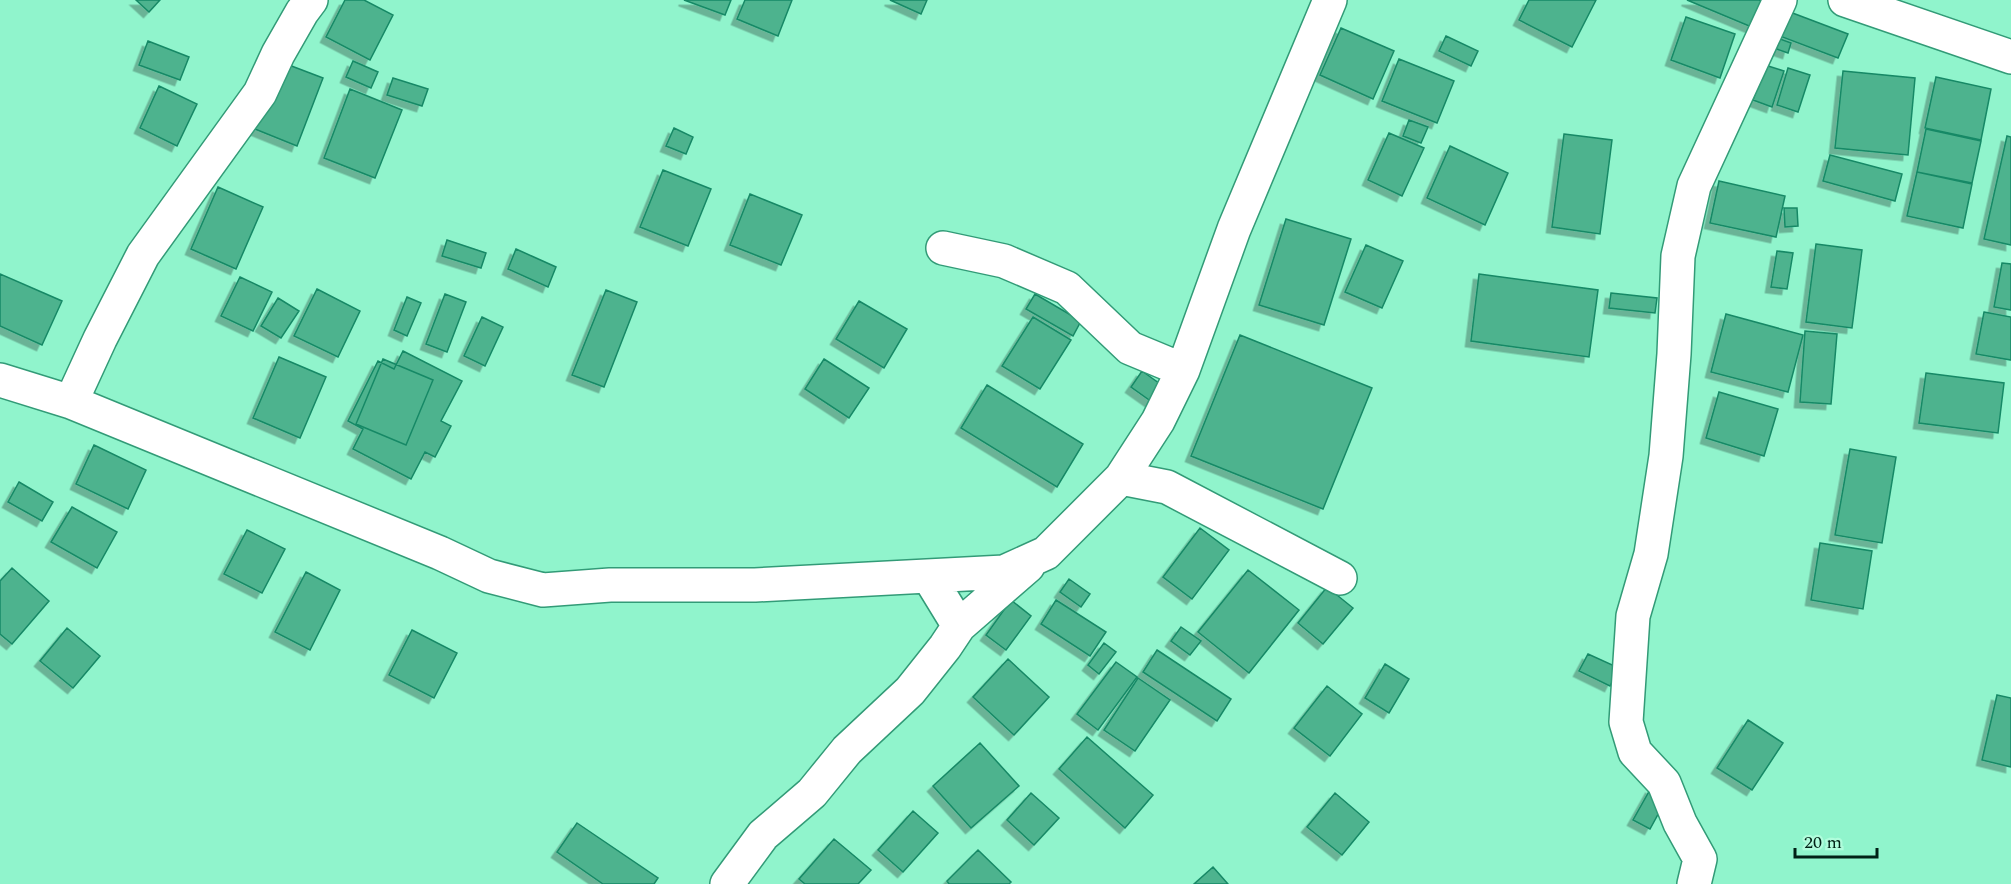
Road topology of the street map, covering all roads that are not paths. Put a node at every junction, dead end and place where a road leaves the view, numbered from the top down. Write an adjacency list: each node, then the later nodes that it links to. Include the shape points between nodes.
1 (311, 0): 9 (street, via 260,93 143,255)
2 (1330, 0): 7 (street, via 1233,230)
3 (1780, 0): 16 (street, via 1694,186 1678,256 1666,456 1652,554 1633,616 1626,722 1635,752 1664,783 1700,859)
4 (1845, 0): 5 (street)
5 (2011, 57)
6 (943, 248): 7 (street, via 1004,261 1067,288 1130,348)
7 (1183, 370): 10 (street, via 1158,421)
8 (0, 381): 9 (street)
9 (70, 402): 12 (street, via 489,576 543,590)
10 (1121, 478): 11 (street); 13 (street, via 1167,487)
11 (1040, 555): 12 (street, via 1004,572); 14 (street)
12 (929, 577): 14 (street)
13 (1340, 578)
14 (959, 626): 15 (street, via 910,691 847,750 812,793 763,835)
15 (727, 884)
16 (1694, 884)

